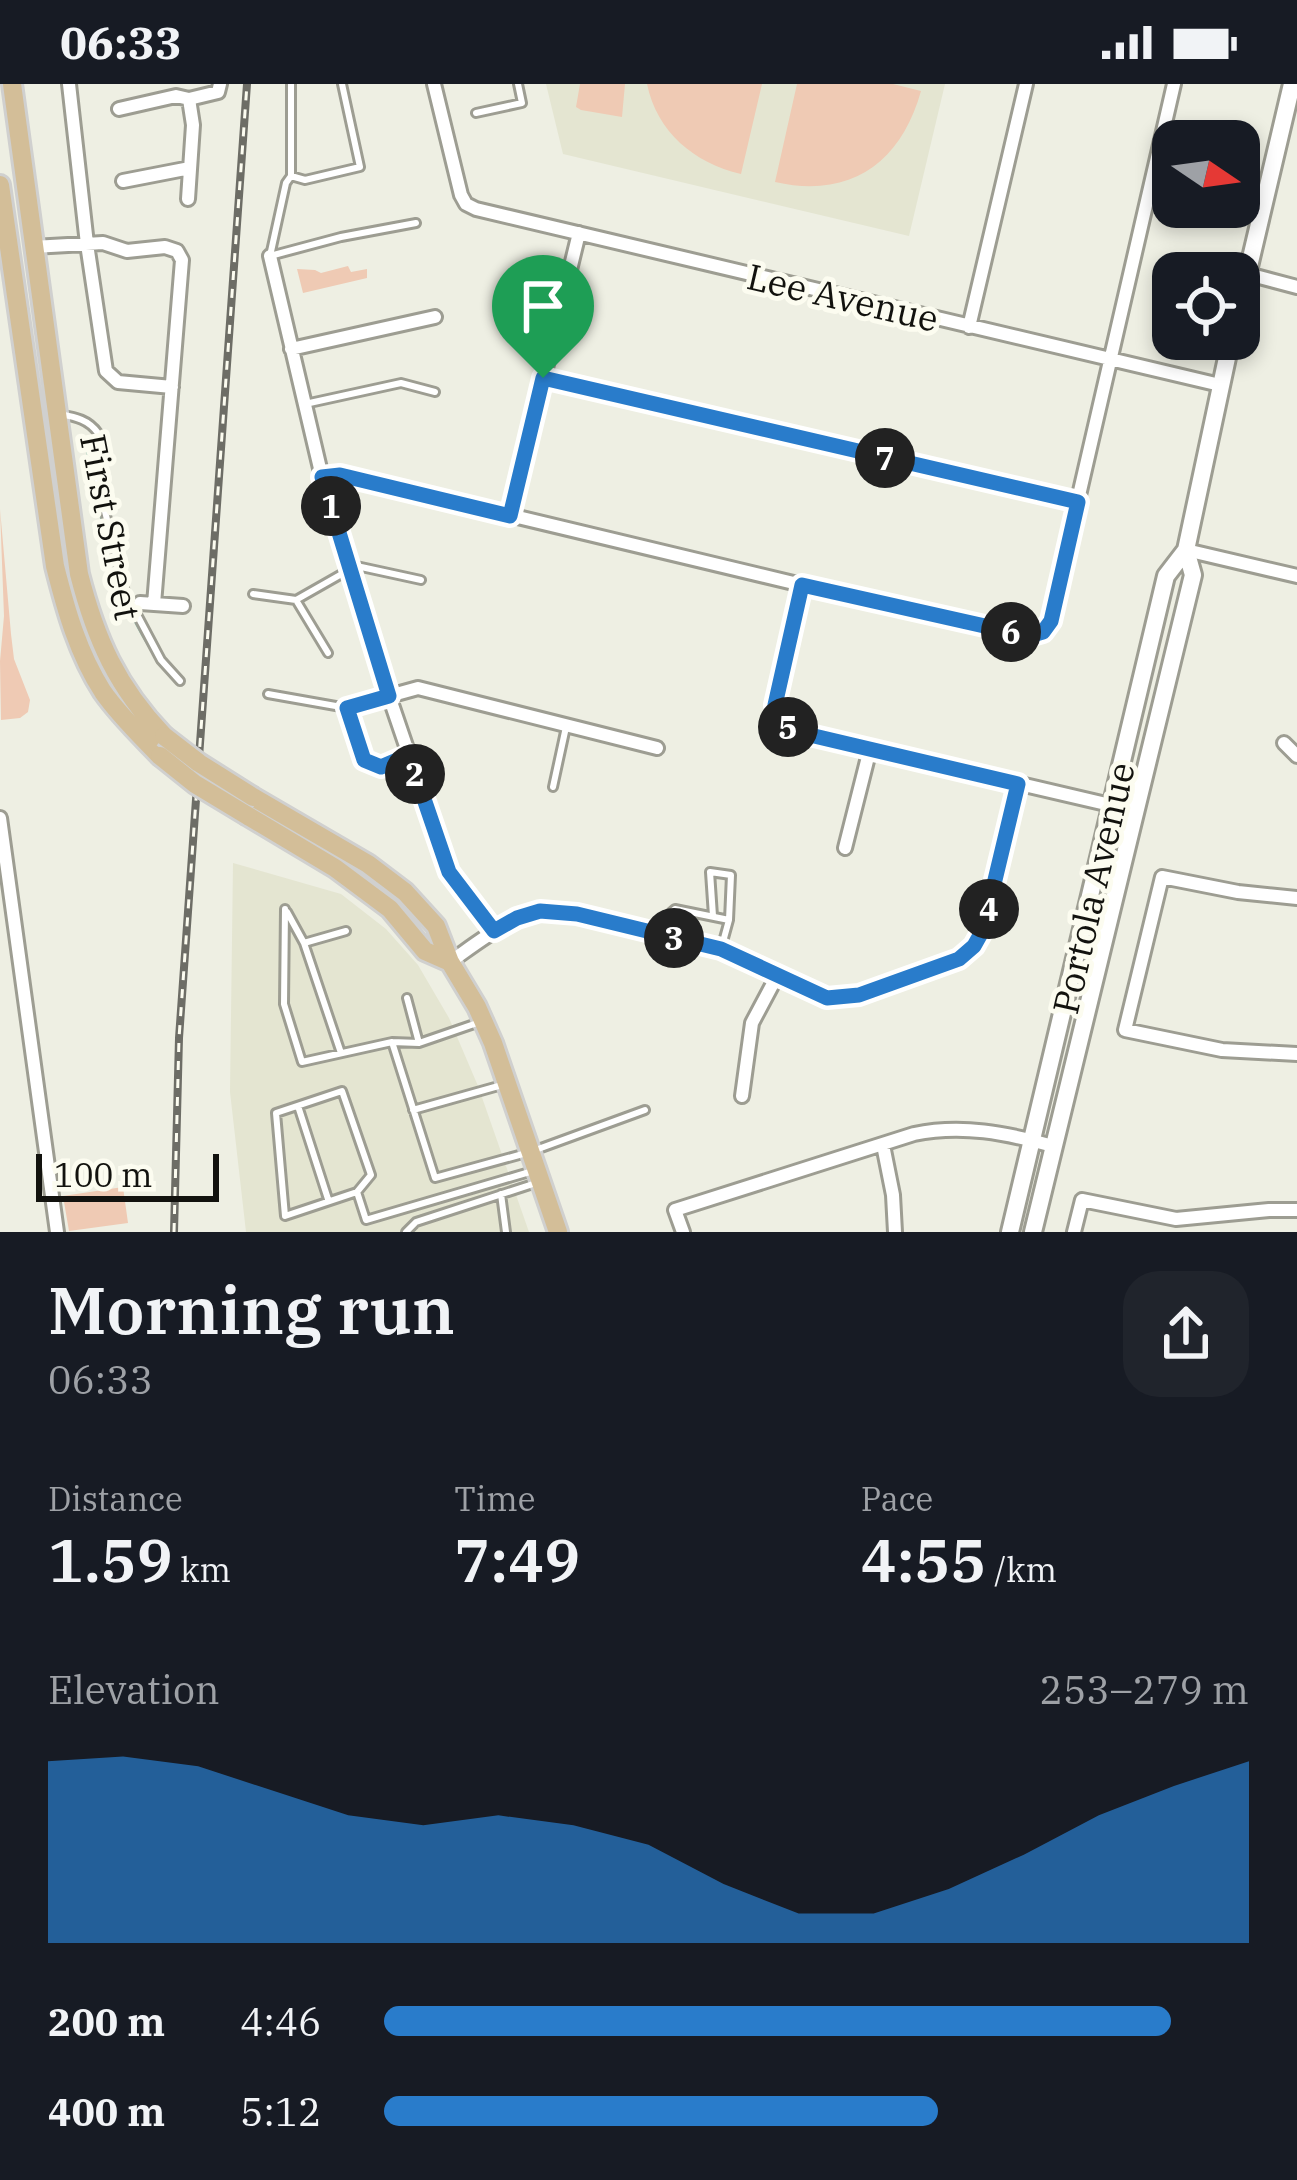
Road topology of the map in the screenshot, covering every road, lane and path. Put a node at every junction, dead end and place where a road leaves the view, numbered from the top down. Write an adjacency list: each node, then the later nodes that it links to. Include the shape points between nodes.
1 (12, 84): 22 (main road, First Street)
2 (69, 84): 21 (street)
3 (220, 84): 11 (street, via 218,92)
4 (291, 84): 15 (lane)
5 (341, 84): 15 (lane, via 360,167)
6 (434, 84): 20 (street, Lee Avenue, via 466,204)
7 (518, 84): 13 (lane, via 522,103)
8 (1026, 84): 28 (street)
9 (1174, 84): 30 (street)
10 (1292, 84): 23 (main road)
11 (189, 99): 12 (street); 14 (street)
12 (119, 109)
13 (476, 113)
14 (190, 168): 16 (street); 18 (street)
15 (291, 176): 24 (lane)
16 (123, 181)
17 (0, 185): 63 (main road, First Street, bridge, via 67,616 103,692 160,756 195,784)
18 (188, 199)
19 (416, 223): 24 (lane)
20 (579, 233): 28 (street, Lee Avenue); 32 (street)
21 (87, 244): 22 (street); 34 (street, via 106,371 118,382); 34 (street, via 177,251)
22 (33, 247): 37 (main road, First Street)
23 (1253, 252)
24 (270, 256): 29 (street)
25 (1260, 277): 26 (street)
26 (1297, 287)
27 (435, 316): 29 (street)
28 (969, 327): 30 (street, Lee Avenue)
29 (291, 349): 36 (street)
30 (1109, 359): 33 (street, Lee Avenue); 39 (street)
31 (1227, 360): 33 (main road, Portola Avenue)
32 (543, 378): 39 (street); 40 (street)
33 (1220, 385): 41 (main road, Portola Avenue)
34 (172, 387): 48 (street, via 147,603)
35 (435, 392): 36 (lane, via 401,383)
36 (305, 404): 38 (street)
37 (56, 413): 50 (lane, via 98,433 95,471 124,592); 63 (main road, First Street, bridge, via 79,574 101,645 140,711)
38 (322, 477): 40 (street); 42 (street)
39 (1078, 502): 45 (street, via 1043,632 1029,636)
40 (510, 516): 45 (street)
41 (1186, 550): 43 (street); 62 (main road, Portola Avenue, via 1166,576); 64 (main road, Portola Avenue, via 1193,575)
42 (350, 567): 44 (lane); 47 (lane); 52 (street)
43 (1297, 576)
44 (421, 580)
45 (802, 585): 57 (street, via 778,719 793,731)
46 (253, 594): 47 (lane)
47 (296, 599): 49 (lane)
48 (183, 606)
49 (328, 653)
50 (180, 681)
51 (268, 694): 53 (lane)
52 (389, 696): 53 (lane); 54 (street, via 418,688); 58 (street)
53 (347, 708): 58 (lane, via 364,760 381,767)
54 (566, 724): 56 (street); 61 (lane)
55 (1284, 742): 59 (street)
56 (657, 748)
57 (870, 749): 60 (street); 66 (street)
58 (409, 755): 70 (street, via 449,872)
59 (1297, 756)
60 (1018, 784): 62 (street); 76 (street, via 983,930 959,959 843,998)
61 (553, 788)
62 (1112, 806): 64 (street); 88 (main road, Portola Avenue)
63 (251, 807): 75 (main road, First Street, via 368,863 436,926)
64 (1136, 812): 90 (main road, Portola Avenue)
65 (0, 818): 96 (street)
66 (845, 848)
67 (1297, 898): 82 (street, via 1162,877 1125,1030 1222,1050)
68 (713, 916): 69 (lane); 69 (lane, via 710,872 731,875); 72 (lane, via 675,909)
69 (729, 920): 74 (lane)
70 (494, 931): 72 (street, via 556,911); 75 (street)
71 (346, 932): 73 (lane)
72 (661, 934): 74 (street)
73 (304, 943): 81 (lane); 81 (lane, via 285,909 284,1004 302,1063)
74 (721, 949): 76 (street)
75 (450, 962): 78 (main road, First Street)
76 (777, 976): 84 (street, via 752,1023)
77 (406, 998): 80 (lane)
78 (484, 1021): 80 (lane); 83 (main road, First Street)
79 (392, 1042): 80 (lane); 81 (lane); 86 (lane)
80 (419, 1043)
81 (341, 1053)
82 (1297, 1054)
83 (507, 1084): 86 (lane); 91 (main road, First Street)
84 (742, 1096)
85 (298, 1106): 92 (lane, via 342,1091 371,1174); 94 (lane); 94 (lane, via 276,1113 285,1216)
86 (413, 1110): 91 (lane, via 435,1178)
87 (645, 1110): 91 (lane)
88 (1033, 1141): 89 (street, via 967,1128); 90 (street); 102 (main road, Portola Avenue)
89 (883, 1145): 100 (street, via 675,1210); 101 (street)
90 (1053, 1146): 103 (main road, Portola Avenue)
91 (536, 1168): 92 (lane, via 367,1220); 93 (lane); 99 (main road, First Street)
92 (357, 1192): 94 (lane)
93 (501, 1194): 97 (lane); 98 (lane)
94 (328, 1201)
95 (1297, 1210): 104 (street, via 1176,1219 1082,1200)
96 (57, 1232)
97 (406, 1232)
98 (506, 1232)
99 (558, 1232)
100 (683, 1232)
101 (895, 1232)
102 (1010, 1232)
103 (1033, 1232)
104 (1074, 1232)

